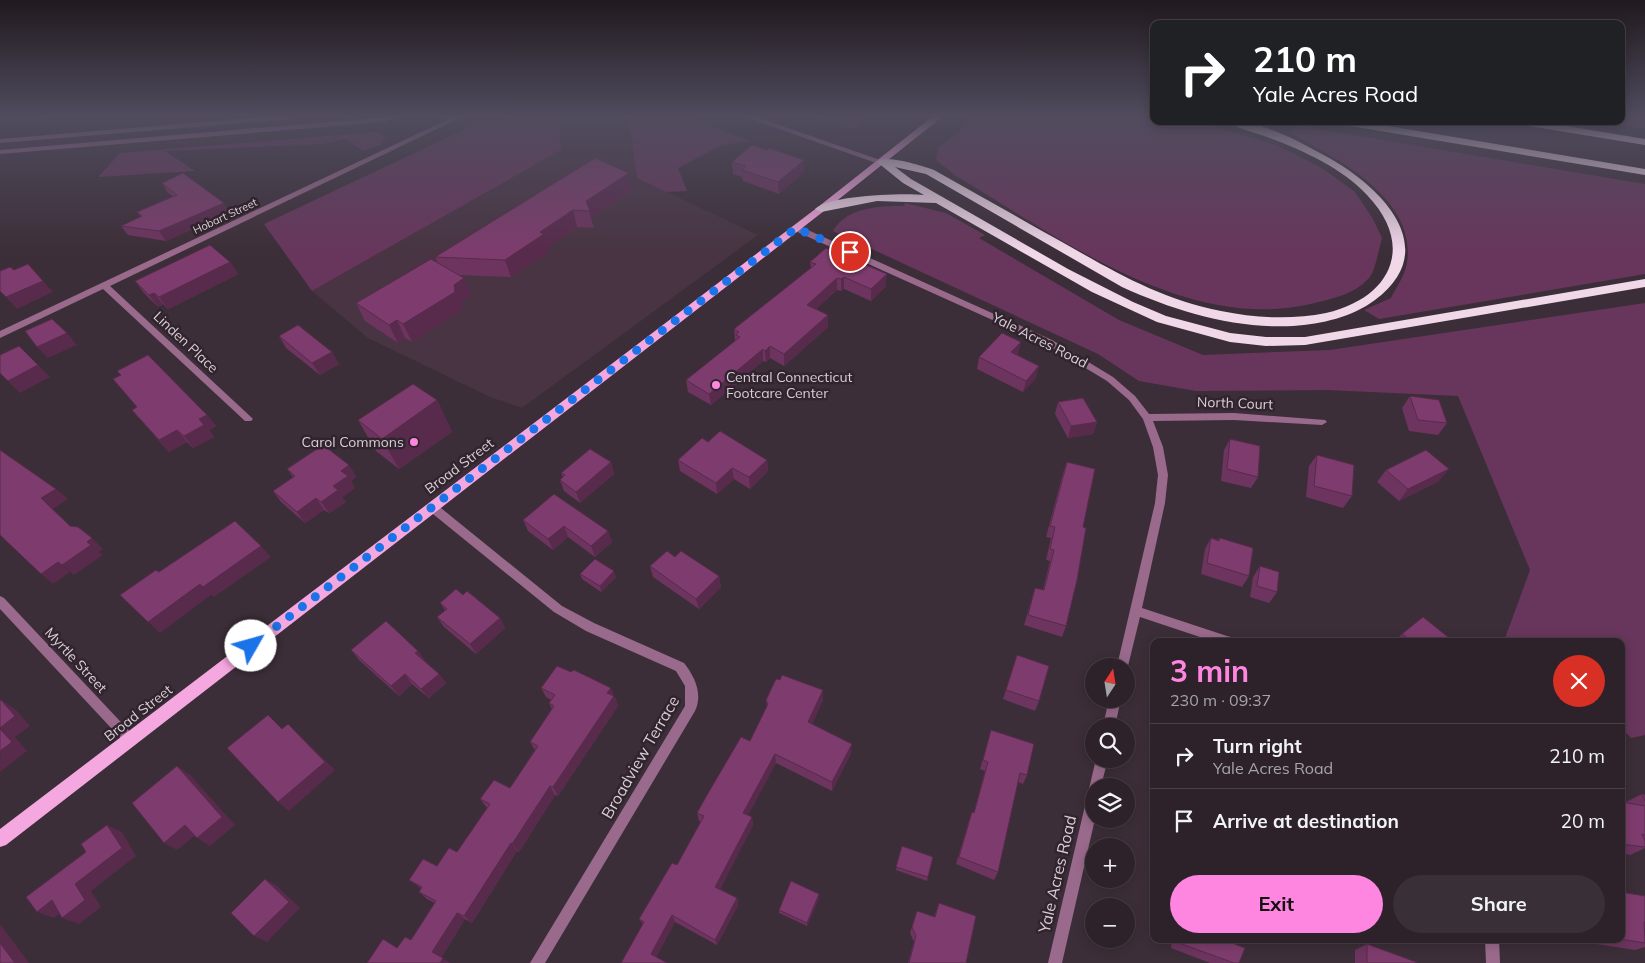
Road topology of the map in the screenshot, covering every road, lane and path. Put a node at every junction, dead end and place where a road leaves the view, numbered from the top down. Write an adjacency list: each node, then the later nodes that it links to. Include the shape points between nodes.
1 (366, 162): 10 (street, Hobart Street)
2 (882, 162): 3 (highway, via 930,172 1158,299 1194,311 1247,320 1302,320 1347,310 1381,291 1396,270 1400,245 1392,220 1377,199 1357,180); 6 (highway, via 900,177); 7 (main road, Broad Street)
3 (1328, 162)
4 (1584, 162): 5 (highway)
5 (1645, 172)
6 (942, 201): 7 (highway, via 895,197 860,200); 9 (highway, via 1129,307 1193,330 1245,339 1305,341)
7 (822, 209): 8 (main road, Broad Street)
8 (796, 228): 12 (street, Yale Acres Road, via 1049,342 1110,379 1132,398); 15 (main road, Broad Street)
9 (1645, 283)
10 (105, 286): 11 (street, Hobart Street); 13 (street, Linden Place)
11 (0, 335)
12 (1147, 418): 14 (street, North Court, via 1200,414); 17 (street, Yale Acres Road, via 1158,447 1163,475 1160,503)
13 (248, 419)
14 (1322, 422)
15 (432, 507): 20 (main road, Broad Street); 24 (street, Broadview Terrace, via 558,609 590,627 680,667 690,679 694,692 691,707)
16 (0, 601): 20 (street, Myrtle Street)
17 (1135, 611): 18 (street); 19 (street, Yale Acres Road)
18 (1218, 638)
19 (1125, 658)
20 (130, 740): 22 (main road, Broad Street)
21 (1086, 828): 25 (street, Yale Acres Road)
22 (0, 839)
23 (1492, 943): 26 (street)
24 (537, 963)
25 (1055, 963)
26 (1493, 963)

